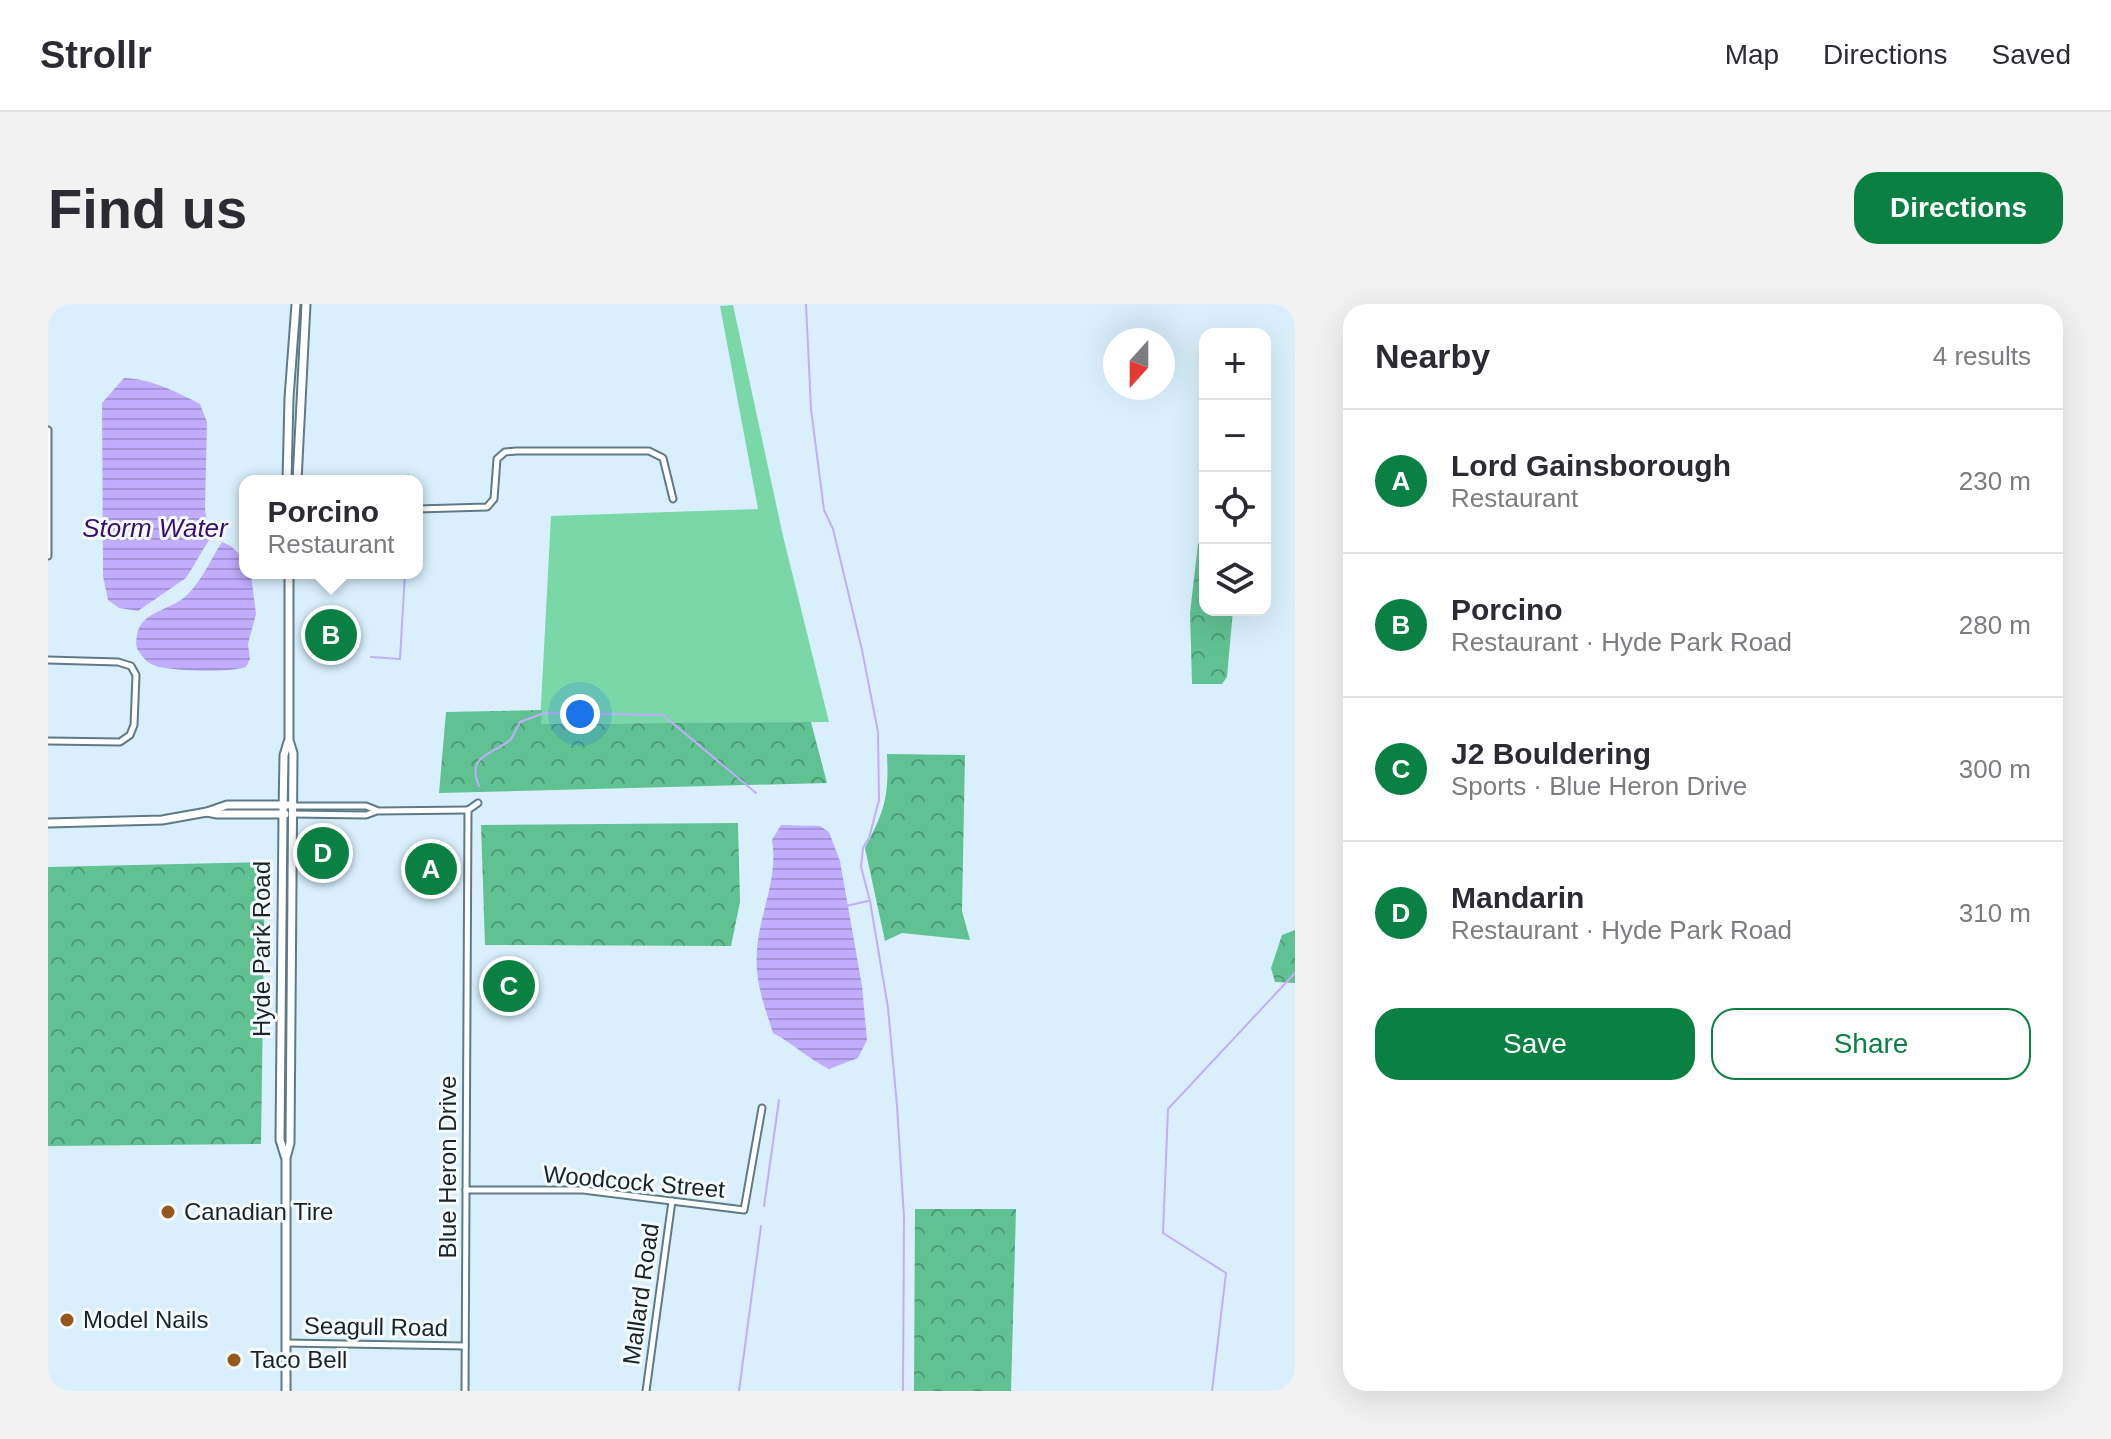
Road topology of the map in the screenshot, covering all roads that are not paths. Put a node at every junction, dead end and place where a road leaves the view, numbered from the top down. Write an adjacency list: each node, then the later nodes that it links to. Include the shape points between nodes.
1 (296, 304): 4 (main road)
2 (306, 304): 5 (main road)
3 (48, 430): 8 (street)
4 (287, 475)
5 (297, 475)
6 (673, 499): 7 (street, via 663,458 649,451 516,451 497,459 494,499 487,507)
7 (423, 509)
8 (48, 556)
9 (289, 579): 13 (main road, Hyde Park Road, via 293,753)
10 (48, 660): 11 (street, via 118,662 131,666 136,675 130,735 120,742)
11 (48, 741)
12 (478, 803): 14 (street)
13 (287, 810): 14 (street, via 366,815); 15 (main road, via 227,805 162,820); 19 (main road, Hyde Park Road)
14 (468, 810): 17 (street, Blue Heron Drive)
15 (48, 823)
16 (762, 1108): 18 (street, Woodcock Street, via 744,1210)
17 (466, 1190): 18 (street, Woodcock Street, via 583,1190); 20 (street, Blue Heron Drive)
18 (672, 1201): 23 (street, Mallard Road)
19 (286, 1343): 20 (street, Seagull Road); 21 (main road, Hyde Park Road)
20 (465, 1346): 22 (street, Blue Heron Drive)
21 (286, 1391)
22 (465, 1391)
23 (646, 1391)

